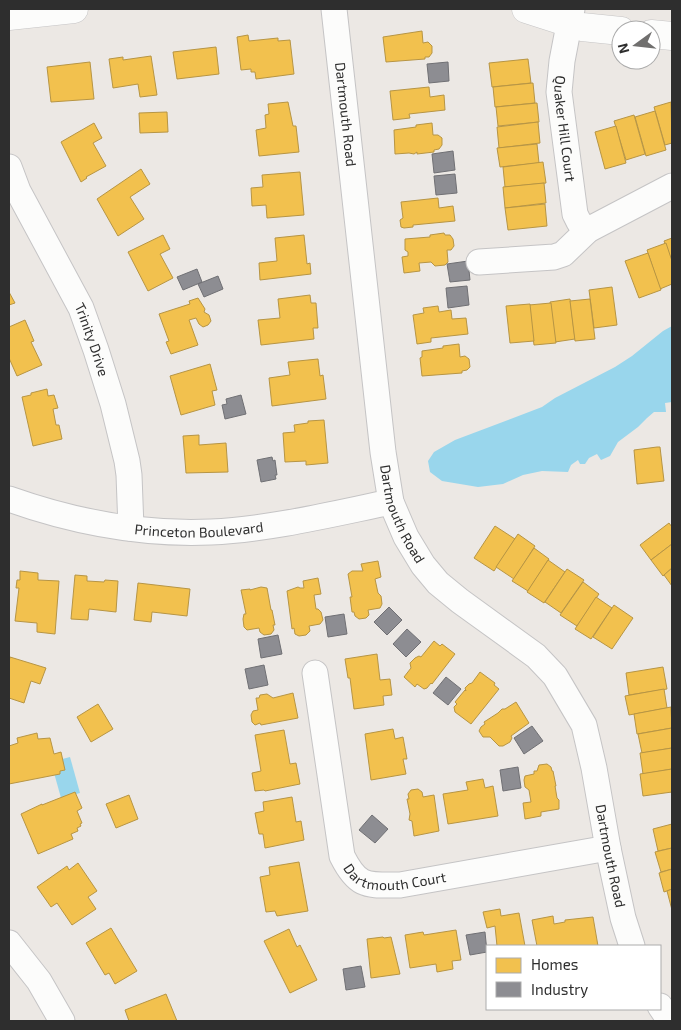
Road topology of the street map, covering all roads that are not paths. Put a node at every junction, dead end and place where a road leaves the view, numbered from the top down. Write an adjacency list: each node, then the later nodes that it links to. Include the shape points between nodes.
1 (74, 9): 5 (street)
2 (334, 9): 12 (street, Dartmouth Road)
3 (526, 9): 4 (street)
4 (571, 15): 6 (street, via 582,27); 9 (street, Quaker Hill Court, via 559,92 575,214)
5 (9, 16)
6 (611, 30)
7 (9, 167): 13 (street, Trinity Drive, via 18,191 81,308 96,350 127,461)
8 (672, 186): 9 (street)
9 (588, 230): 10 (street, via 563,254 554,257)
10 (480, 262)
11 (9, 500): 13 (street, Princeton Boulevard, via 64,517)
12 (391, 502): 13 (street, Princeton Boulevard, via 270,526 212,532); 15 (street, Dartmouth Road, via 406,537 438,582 480,617 536,656 556,676 584,725)
13 (131, 528)
14 (315, 673): 15 (street, Dartmouth Court, via 342,856 361,882 400,885)
15 (608, 848): 17 (street, Dartmouth Road)
16 (9, 943): 19 (street, via 39,981)
17 (632, 945)
18 (661, 1008): 20 (street)
19 (62, 1021)
20 (670, 1021)

